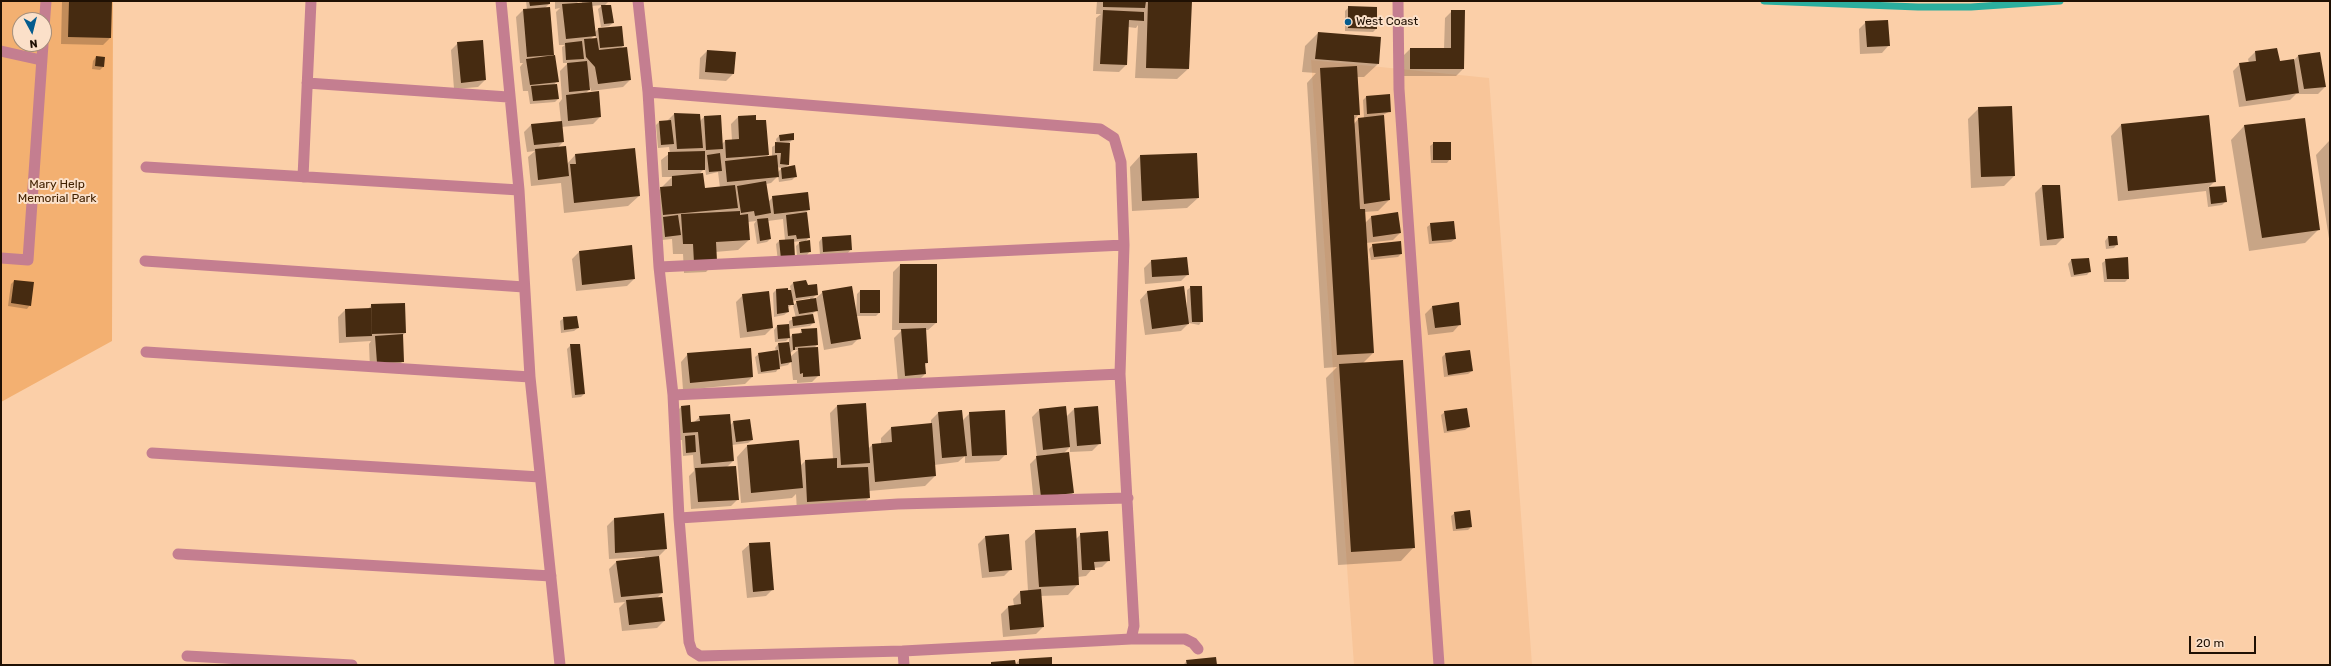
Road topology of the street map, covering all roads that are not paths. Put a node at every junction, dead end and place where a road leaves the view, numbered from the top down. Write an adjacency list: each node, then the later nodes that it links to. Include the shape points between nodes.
1 (46, 1): 6 (street)
2 (311, 1): 10 (street)
3 (501, 1): 12 (street)
4 (638, 1): 11 (street)
5 (1398, 1): 38 (street, via 1399,89)
6 (45, 12)
7 (1, 51): 9 (street)
8 (42, 52): 9 (street)
9 (41, 60): 17 (street, via 28,260)
10 (307, 83): 12 (street); 14 (street)
11 (648, 92): 16 (street, via 1100,129 1114,138 1120,162); 19 (street)
12 (508, 97): 15 (street)
13 (146, 167): 14 (street)
14 (303, 177): 15 (street)
15 (519, 190): 20 (street)
16 (1124, 245): 19 (street); 22 (street)
17 (1, 258)
18 (145, 261): 20 (street)
19 (660, 267): 24 (street)
20 (524, 287): 23 (street)
21 (146, 352): 23 (street)
22 (1120, 374): 24 (street); 27 (street)
23 (530, 377): 26 (street)
24 (674, 395): 28 (street)
25 (152, 453): 26 (street)
26 (540, 477): 30 (street)
27 (1128, 498): 28 (street, via 898,504); 31 (street, via 1134,626)
28 (679, 518): 33 (street, via 688,642 692,652 700,656)
29 (178, 554): 30 (street)
30 (551, 576): 36 (street)
31 (1131, 639): 32 (street, via 1185,639); 33 (street)
32 (1198, 649)
33 (903, 651): 37 (street)
34 (187, 656): 35 (street)
35 (352, 665)
36 (560, 665)
37 (904, 665)
38 (1439, 665)

